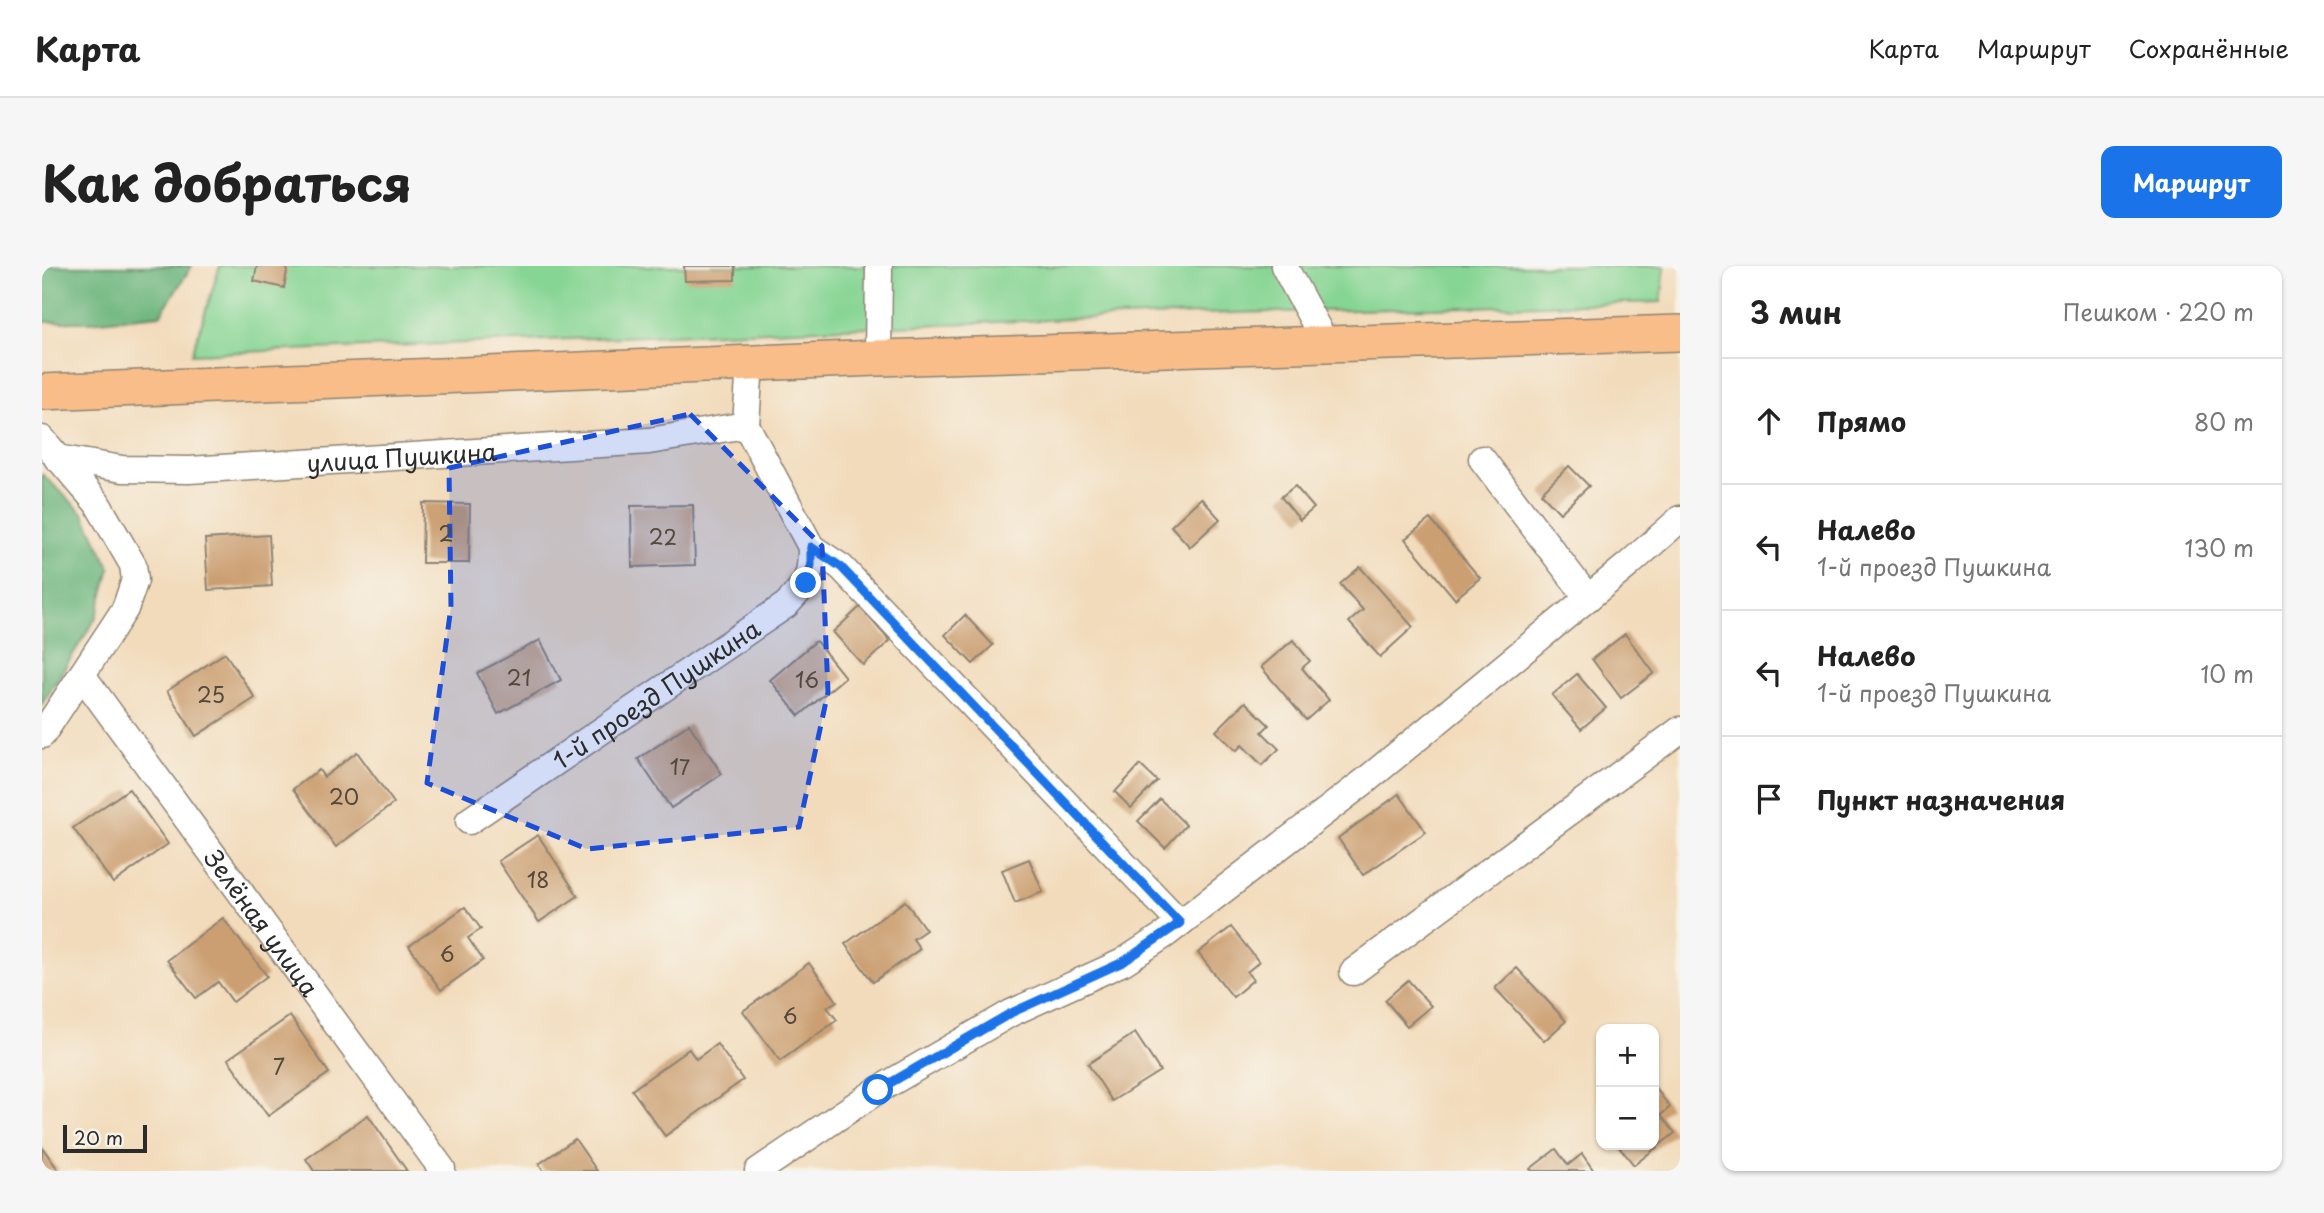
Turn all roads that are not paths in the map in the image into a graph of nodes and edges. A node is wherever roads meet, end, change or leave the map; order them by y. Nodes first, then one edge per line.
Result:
1 (878, 266) edge
2 (1284, 266) edge
3 (1680, 333) edge
4 (1326, 344) junction
5 (878, 358) junction
6 (750, 363) junction
7 (42, 392) edge
8 (746, 425) junction
9 (49, 449) edge
10 (1482, 459) dead end
11 (1680, 519) edge
12 (811, 547) junction
13 (1588, 598) junction
14 (82, 675) junction
15 (1680, 730) edge
16 (42, 735) edge
17 (469, 821) dead end
18 (1180, 923) junction
19 (1353, 972) dead end
20 (442, 1169) dead end
21 (758, 1171) edge

1 - 5 street
2 - 4 street
3 - 4 main road
4 - 5 main road
5 - 6 main road
6 - 7 main road
6 - 8 street
8 - 9 street, улица Пушкина
8 - 12 street
9 - 14 street
10 - 13 street
11 - 13 street
12 - 17 street, 1-й проезд Пушкина
12 - 18 street
13 - 18 street
14 - 16 street
14 - 20 street, Зелёная улица
15 - 19 street
18 - 21 street

